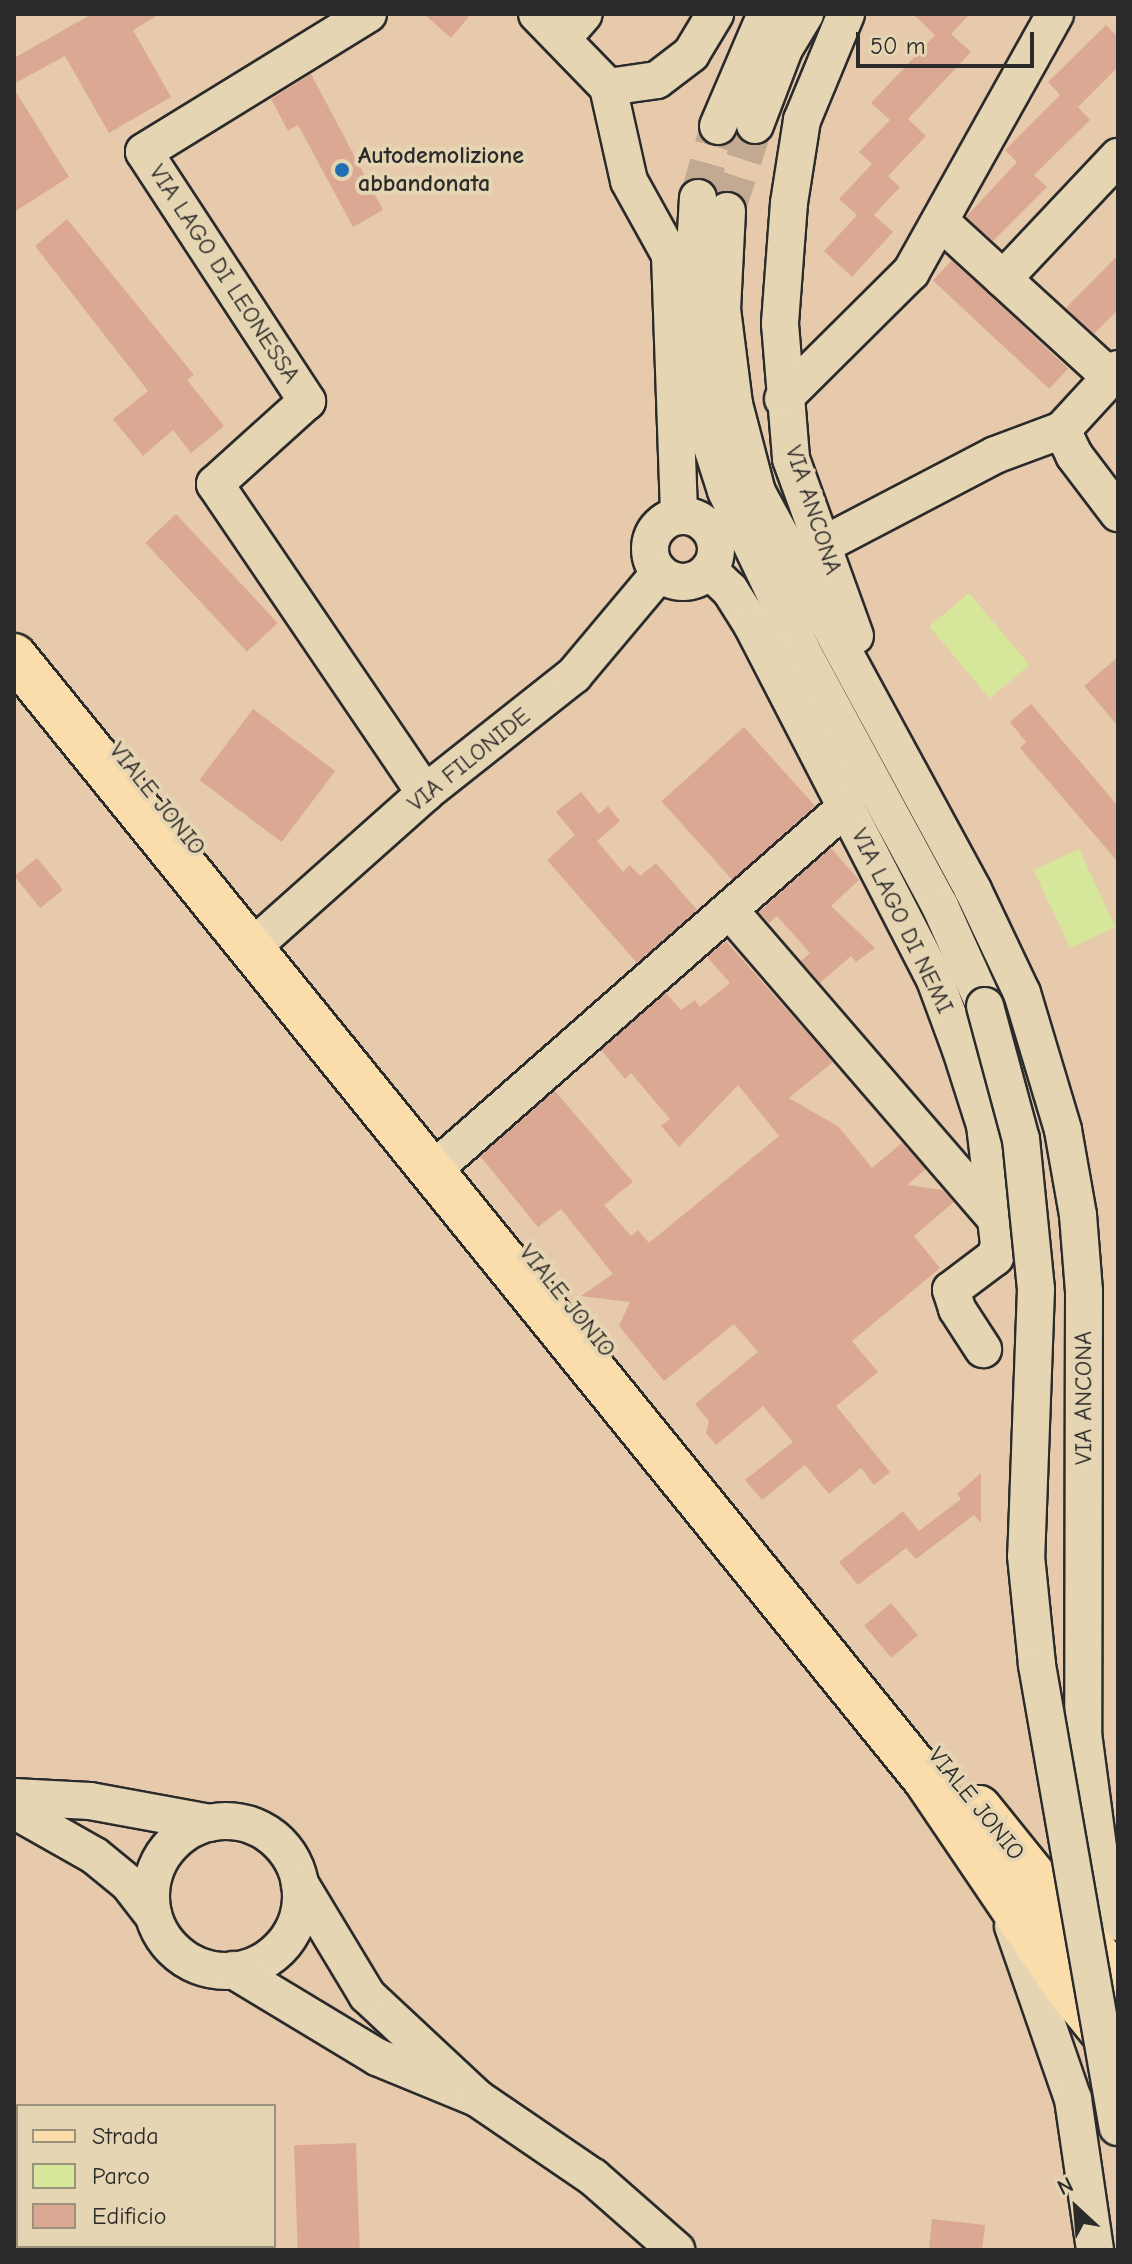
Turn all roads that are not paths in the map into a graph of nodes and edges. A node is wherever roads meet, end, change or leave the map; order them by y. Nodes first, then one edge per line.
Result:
1 (368, 14) edge
2 (715, 14) edge
3 (766, 14) edge
4 (805, 14) edge
5 (846, 14) edge
6 (1055, 14) edge
7 (561, 22) edge
8 (657, 80) junction
9 (608, 87) junction
10 (755, 125) tunnel mouth
11 (718, 126) tunnel mouth
12 (616, 132) junction
13 (1118, 157) edge
14 (942, 223) junction
15 (1003, 279) junction
16 (1114, 373) edge
17 (783, 399) junction
18 (1062, 430) junction
19 (1118, 513) edge
20 (679, 514) junction
21 (823, 545) junction
22 (709, 570) junction
23 (658, 575) junction
24 (14, 624) edge
25 (752, 625) junction
26 (801, 649) junction
27 (14, 656) edge
28 (425, 793) junction
29 (846, 807) junction
30 (973, 890) junction
31 (731, 912) junction
32 (267, 934) junction
33 (449, 1156) junction
34 (998, 1221) junction
35 (983, 1349) dead end
36 (14, 1797) edge
37 (14, 1810) edge
38 (210, 1823) junction
39 (997, 1880) junction
40 (300, 1884) junction
41 (153, 1915) junction
42 (1118, 1922) edge
43 (233, 1970) junction
44 (1118, 1980) edge
45 (1118, 2049) edge
46 (477, 2098) junction
47 (1118, 2127) edge
48 (676, 2250) edge
49 (1095, 2250) edge

1 - 28 street, VIA LAGO DI LEONESSA
2 - 8 street
3 - 11 street
4 - 10 street
5 - 17 street, VIA ANCONA
6 - 14 street
7 - 9 street
8 - 9 street
8 - 12 street
9 - 12 street
12 - 20 street
13 - 15 street
14 - 15 street
14 - 17 street
15 - 16 street
16 - 18 street
17 - 21 street, VIA ANCONA
18 - 19 street
18 - 21 street
20 - 22 street
20 - 23 street
21 - 30 street, VIA ANCONA
22 - 23 street
22 - 25 street, VIA LAGO DI NEMI
23 - 28 street, VIA FILONIDE
24 - 32 main road, VIALE JONIO
25 - 26 street
25 - 29 street, VIA LAGO DI NEMI
26 - 30 street, VIA ANCONA
26 - 47 street, VIA ANCONA, bridge
27 - 39 main road, VIALE JONIO
28 - 32 street, VIA FILONIDE
29 - 31 street, VIA LAGO DI NEMI
29 - 34 street, VIA LAGO DI NEMI
30 - 42 street, VIA ANCONA
31 - 33 street, VIA LAGO DI NEMI
31 - 34 street
32 - 33 main road, VIALE JONIO
33 - 44 main road, VIALE JONIO
34 - 35 street, VIA LAGO DI NEMI
36 - 38 street
37 - 41 street
38 - 40 street
38 - 41 street
39 - 45 main road, VIALE JONIO
39 - 49 street, VIALE JONIO
40 - 43 street
40 - 46 street
41 - 43 street
43 - 46 street
46 - 48 street

